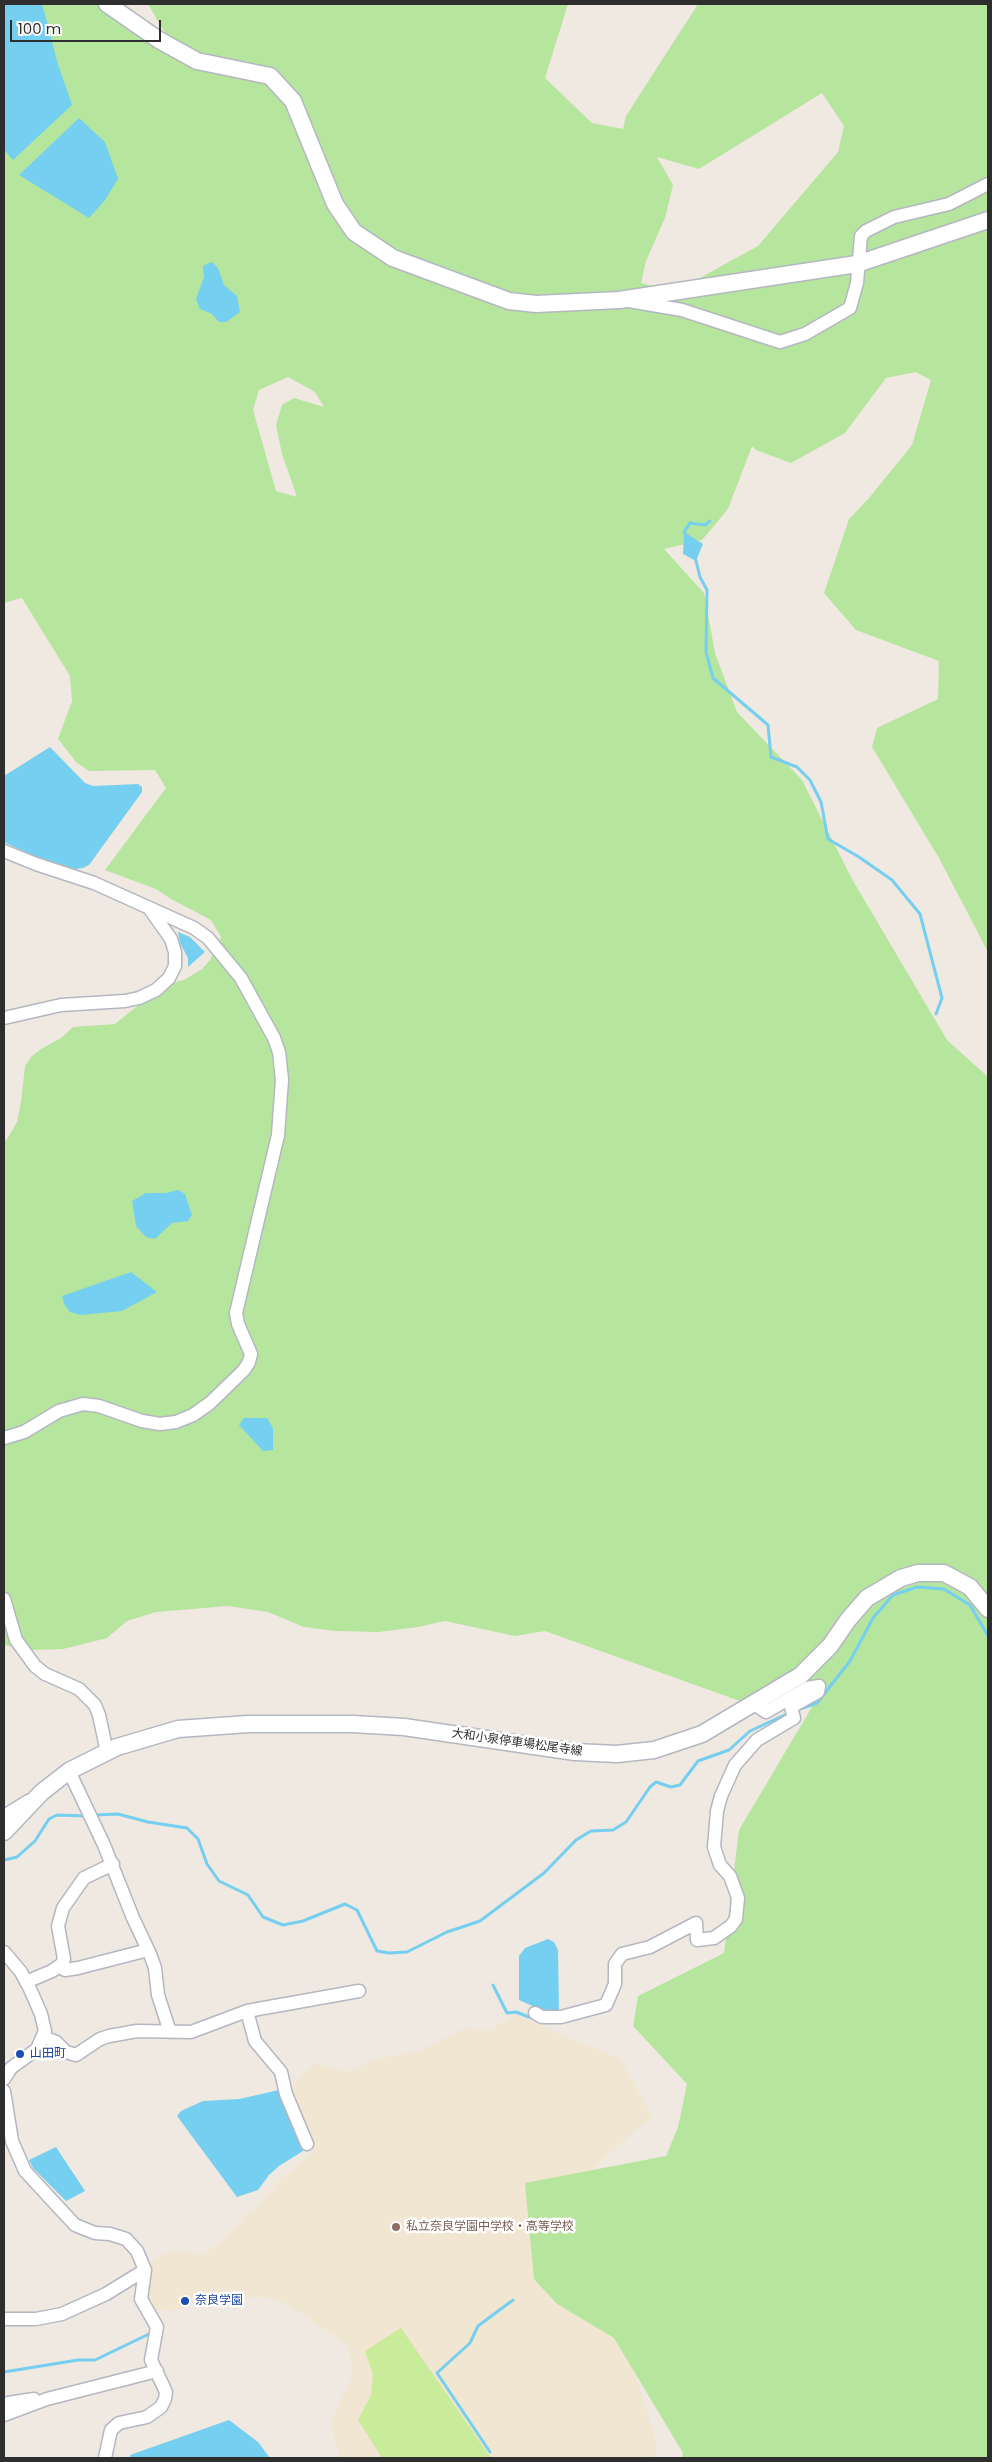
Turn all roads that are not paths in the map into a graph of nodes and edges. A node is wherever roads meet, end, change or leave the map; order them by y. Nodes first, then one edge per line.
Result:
1 (107, 4) edge
2 (988, 184) edge
3 (988, 220) edge
4 (857, 264) junction
5 (619, 300) junction
6 (4, 851) edge
7 (149, 908) junction
8 (4, 1018) edge
9 (4, 1438) edge
10 (4, 1599) edge
11 (988, 1609) edge
12 (754, 1704) junction
13 (107, 1752) junction
14 (69, 1771) junction
15 (42, 1792) junction
16 (4, 1816) edge
17 (4, 1832) edge
18 (112, 1864) junction
19 (148, 1950) junction
20 (4, 1952) edge
21 (59, 1967) junction
22 (26, 1982) junction
23 (359, 1991) dead end
24 (247, 2011) junction
25 (535, 2013) dead end
26 (170, 2032) junction
27 (44, 2037) junction
28 (4, 2076) edge
29 (4, 2091) edge
30 (307, 2144) dead end
31 (145, 2270) junction
32 (4, 2319) edge
33 (157, 2371) junction
34 (6, 2408) edge
35 (105, 2458) edge

1 - 5 main road
2 - 4 street
3 - 4 main road
4 - 5 main road
4 - 5 street
6 - 7 street
7 - 8 street
7 - 9 street
10 - 13 street
11 - 12 main road, 大和小泉停車場松尾寺線
12 - 13 main road, 大和小泉停車場松尾寺線
12 - 25 street
13 - 14 main road, 大和小泉停車場松尾寺線
14 - 15 main road, 大和小泉停車場松尾寺線
14 - 18 street
15 - 16 street
15 - 17 main road, 大和小泉停車場松尾寺線
18 - 19 street
18 - 21 street
19 - 21 street
19 - 26 street
20 - 22 street
21 - 22 street
22 - 27 street
23 - 24 street
24 - 26 street
24 - 30 street
26 - 27 street
27 - 28 street
29 - 31 street
31 - 32 street
31 - 33 street
33 - 34 street
33 - 35 street

